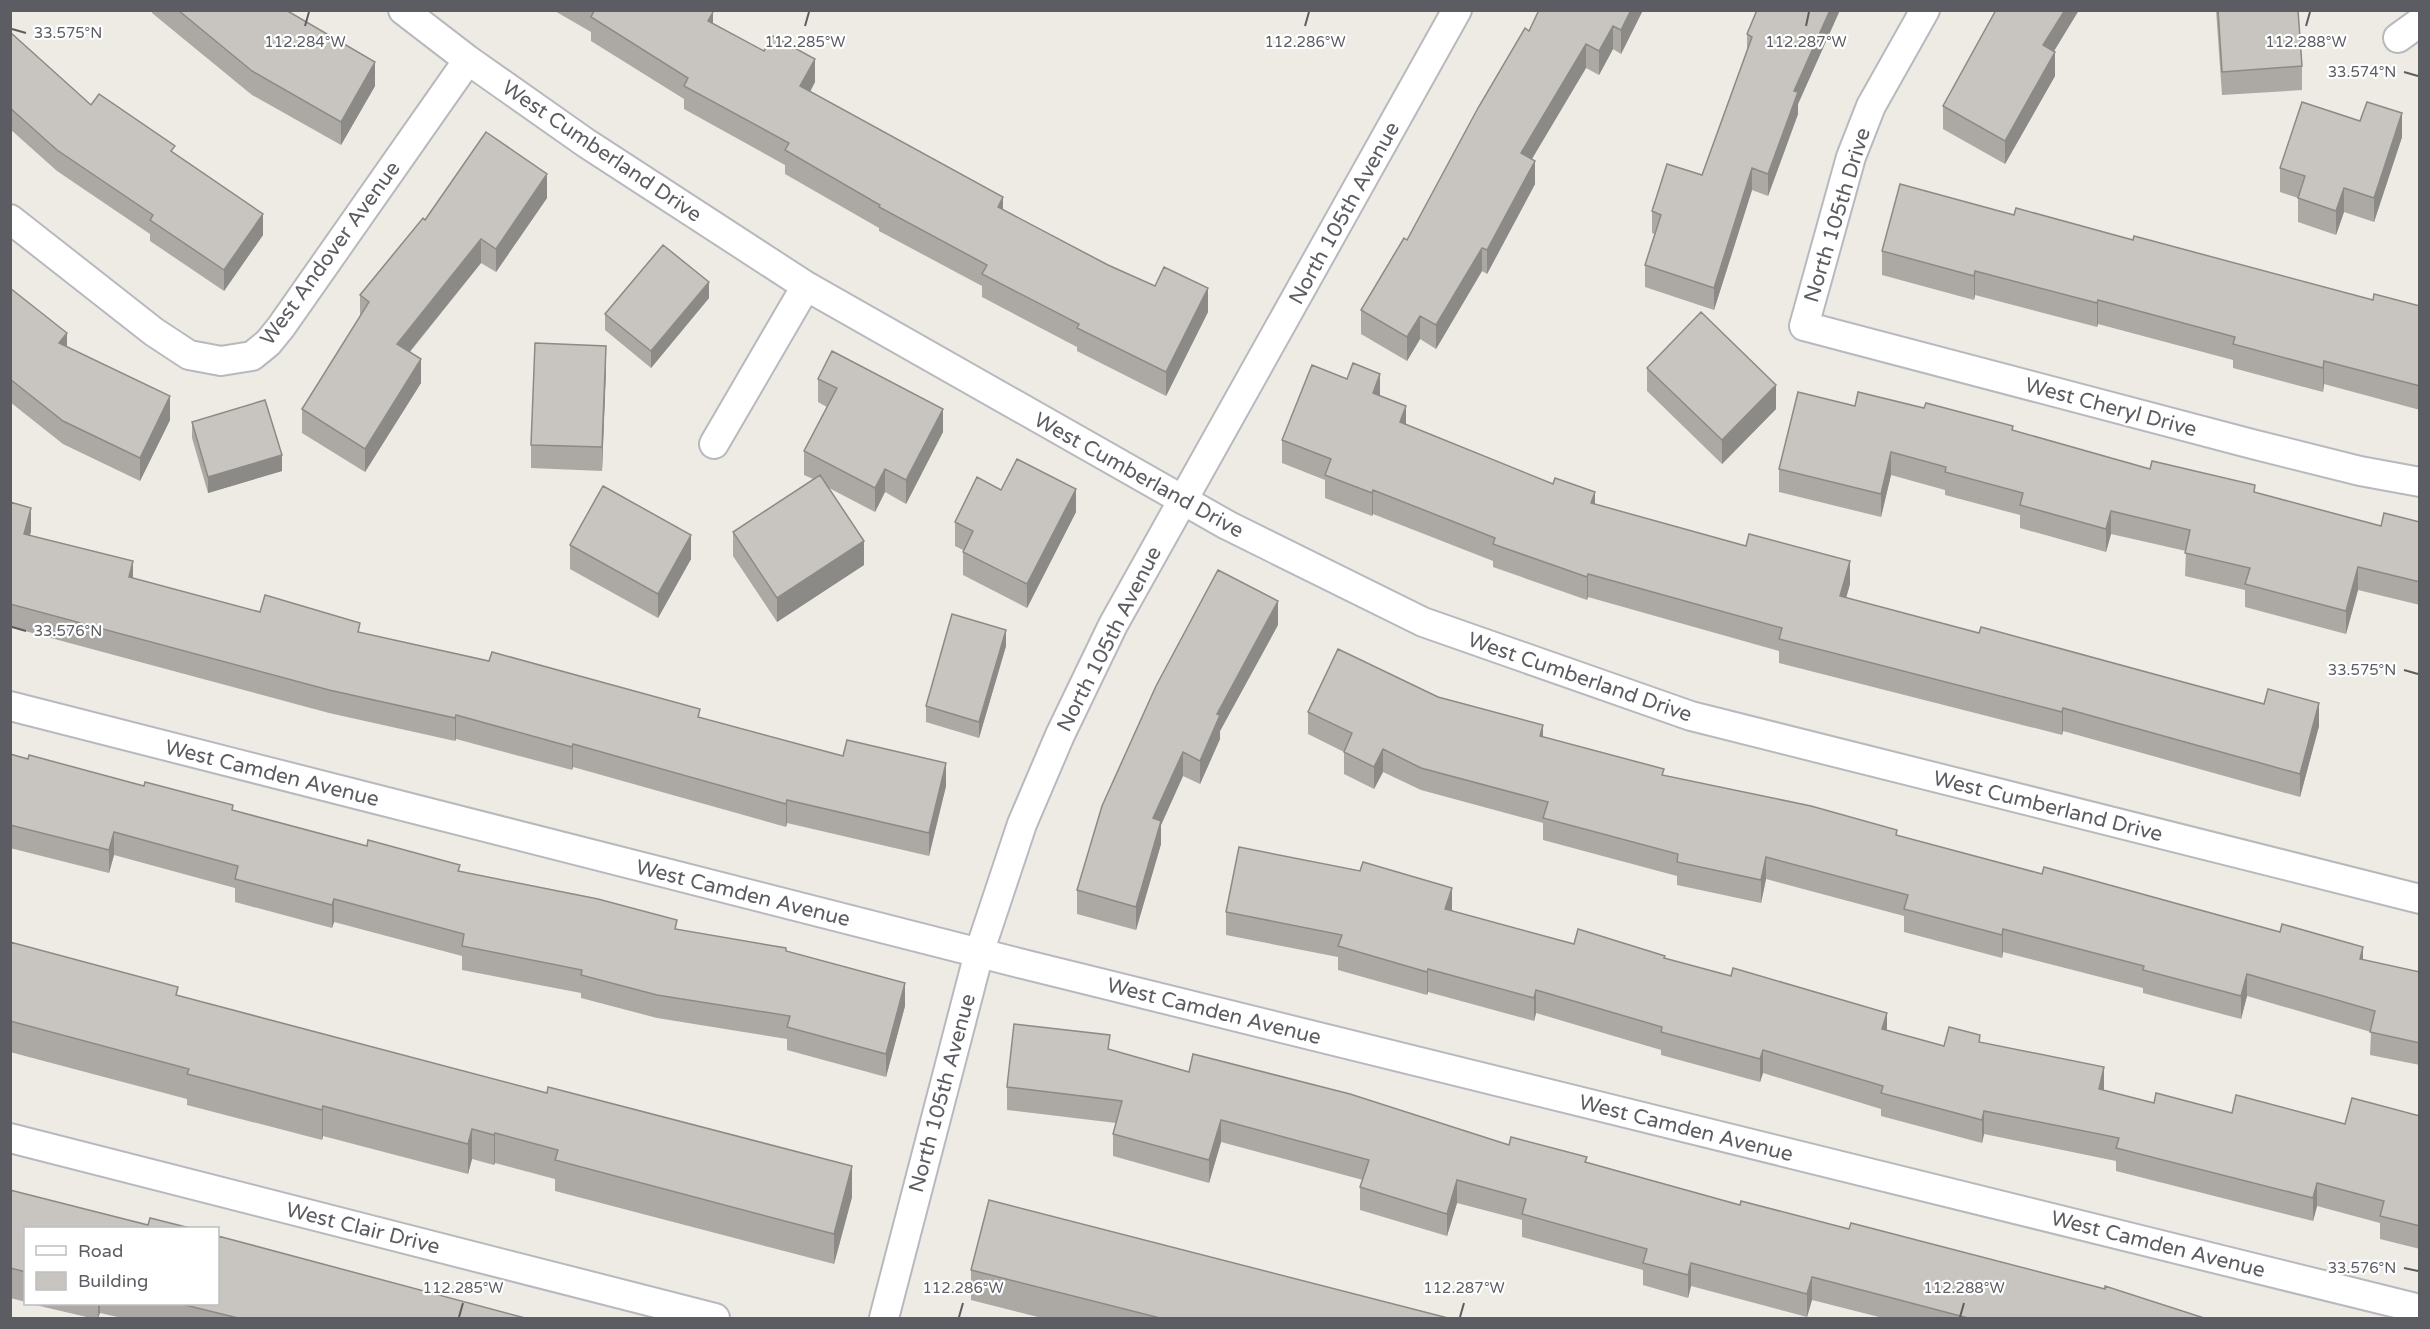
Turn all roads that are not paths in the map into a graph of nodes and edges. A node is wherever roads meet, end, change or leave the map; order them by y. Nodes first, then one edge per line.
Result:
1 (403, 10) edge
2 (1457, 10) edge
3 (1925, 10) edge
4 (468, 60) junction
5 (10, 219) edge
6 (806, 286) junction
7 (1804, 326) joint
8 (714, 444) dead end
9 (2420, 482) edge
10 (1182, 500) junction
11 (10, 706) edge
12 (2420, 899) edge
13 (979, 953) junction
14 (10, 1138) edge
15 (2420, 1309) edge
16 (716, 1318) edge
17 (884, 1318) edge

1 - 4 street, West Cumberland Drive
2 - 10 street, North 105th Avenue
3 - 7 street, North 105th Drive
4 - 5 street, West Andover Avenue
4 - 6 street, West Cumberland Drive
6 - 8 street
6 - 10 street, West Cumberland Drive
7 - 9 street, West Cheryl Drive
10 - 12 street, West Cumberland Drive
10 - 13 street, North 105th Avenue
11 - 13 street, West Camden Avenue
13 - 15 street, West Camden Avenue
13 - 17 street, North 105th Avenue
14 - 16 street, West Clair Drive

